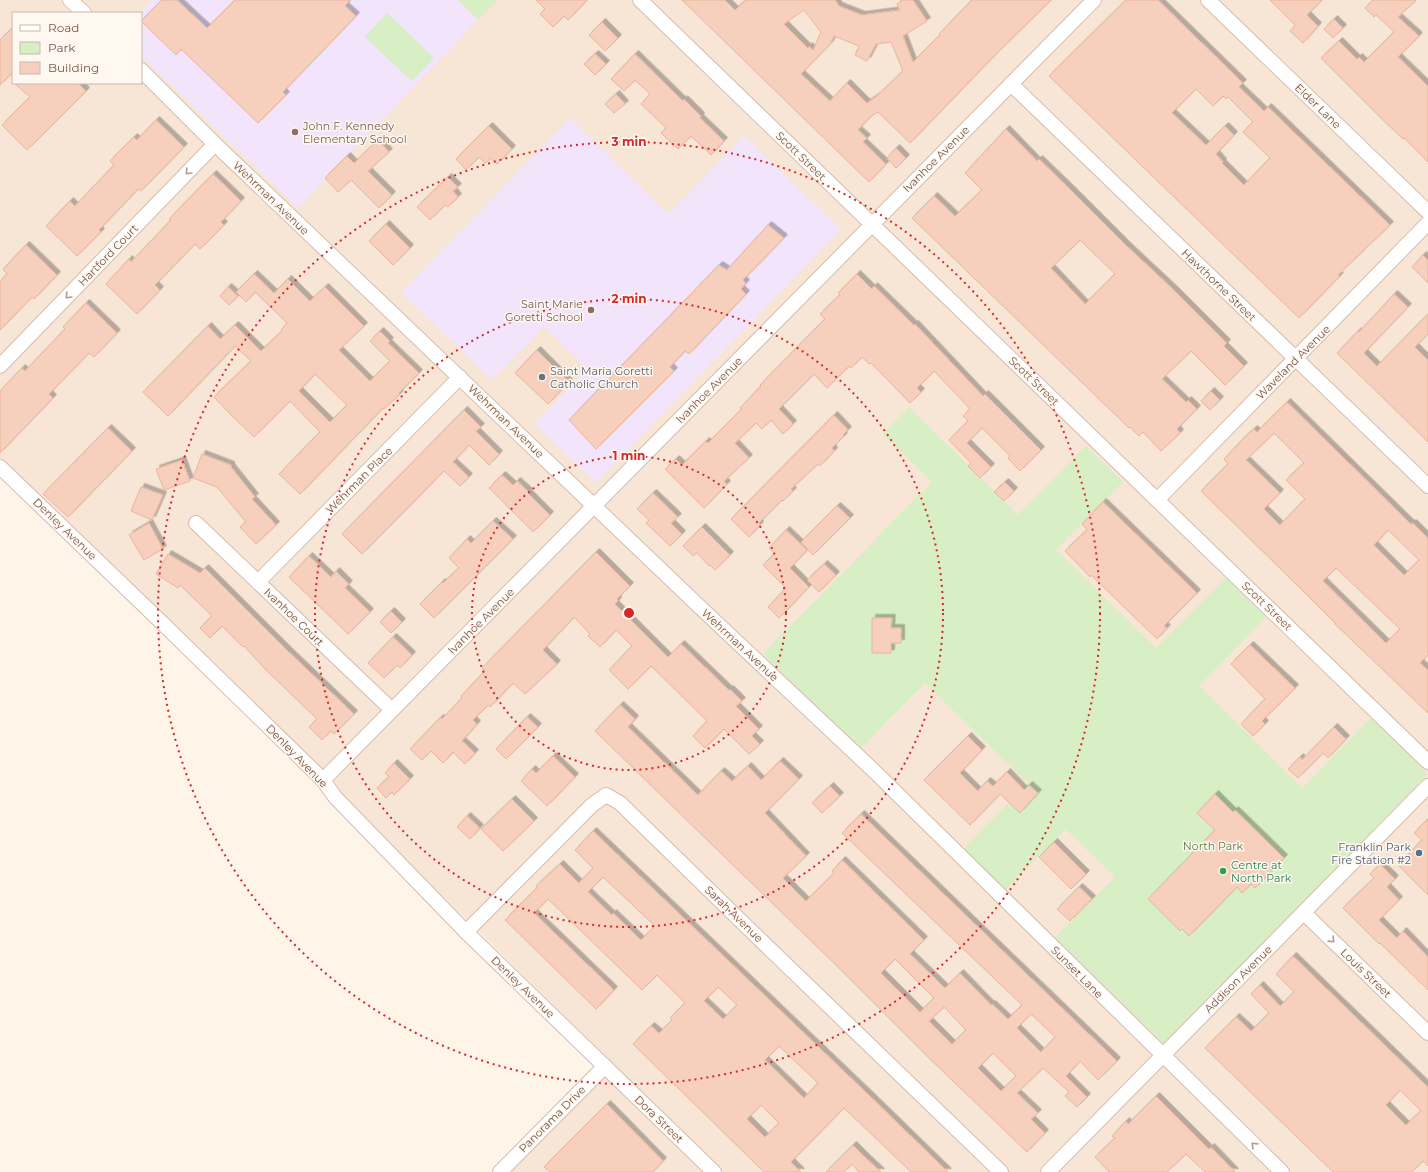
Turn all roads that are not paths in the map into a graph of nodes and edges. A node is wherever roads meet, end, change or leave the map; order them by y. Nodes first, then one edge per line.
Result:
1 (70, 0) edge
2 (640, 0) edge
3 (1094, 0) edge
4 (1208, 0) edge
5 (83, 12) edge
6 (142, 71) edge
7 (1011, 84) junction
8 (215, 144) junction
9 (1428, 212) edge
10 (1428, 223) edge
11 (872, 224) junction
12 (1296, 359) junction
13 (0, 366) edge
14 (460, 377) junction
15 (0, 468) edge
16 (1428, 486) edge
17 (1157, 500) junction
18 (594, 506) junction
19 (196, 523) dead end
20 (258, 582) junction
21 (392, 710) junction
22 (1428, 762) edge
23 (872, 770) joint
24 (323, 780) junction
25 (1428, 786) edge
26 (1304, 912) junction
27 (466, 932) junction
28 (1428, 1034) edge
29 (1163, 1056) junction
30 (605, 1066) junction
31 (500, 1172) edge
32 (714, 1172) edge
33 (1001, 1172) edge
34 (1048, 1172) edge
35 (1282, 1172) edge

1 - 5 street
2 - 11 street, Scott Street
3 - 7 street, Ivanhoe Avenue
4 - 9 street, Elder Lane
6 - 8 street, Wehrman Avenue
7 - 11 street, Ivanhoe Avenue
7 - 12 street, Hawthorne Street
8 -> 13 street, Hartford Court
8 - 14 street, Wehrman Avenue
10 - 12 street, Waveland Avenue
11 - 17 street, Scott Street
11 - 18 street, Ivanhoe Avenue
12 - 16 street, Hawthorne Street
12 - 17 street, Waveland Avenue
14 - 18 street, Wehrman Avenue
14 - 20 street, Wehrman Place
15 - 24 street, Denley Avenue
17 - 22 street, Scott Street
18 - 21 street, Ivanhoe Avenue
18 - 23 street, Wehrman Avenue
19 - 20 street, Ivanhoe Court
20 - 21 street, Ivanhoe Court
21 - 24 street, Ivanhoe Avenue
23 - 29 street, Sunset Lane
24 - 27 street, Denley Avenue
25 - 26 street, Addison Avenue
26 -> 28 street, Louis Street
26 - 29 street, Addison Avenue
27 - 30 street, Denley Avenue
27 - 33 street, Sarah Avenue
29 - 34 street, Addison Avenue
35 -> 29 street, Sunset Lane
30 - 31 street, Panorama Drive
30 - 32 street, Dora Street

